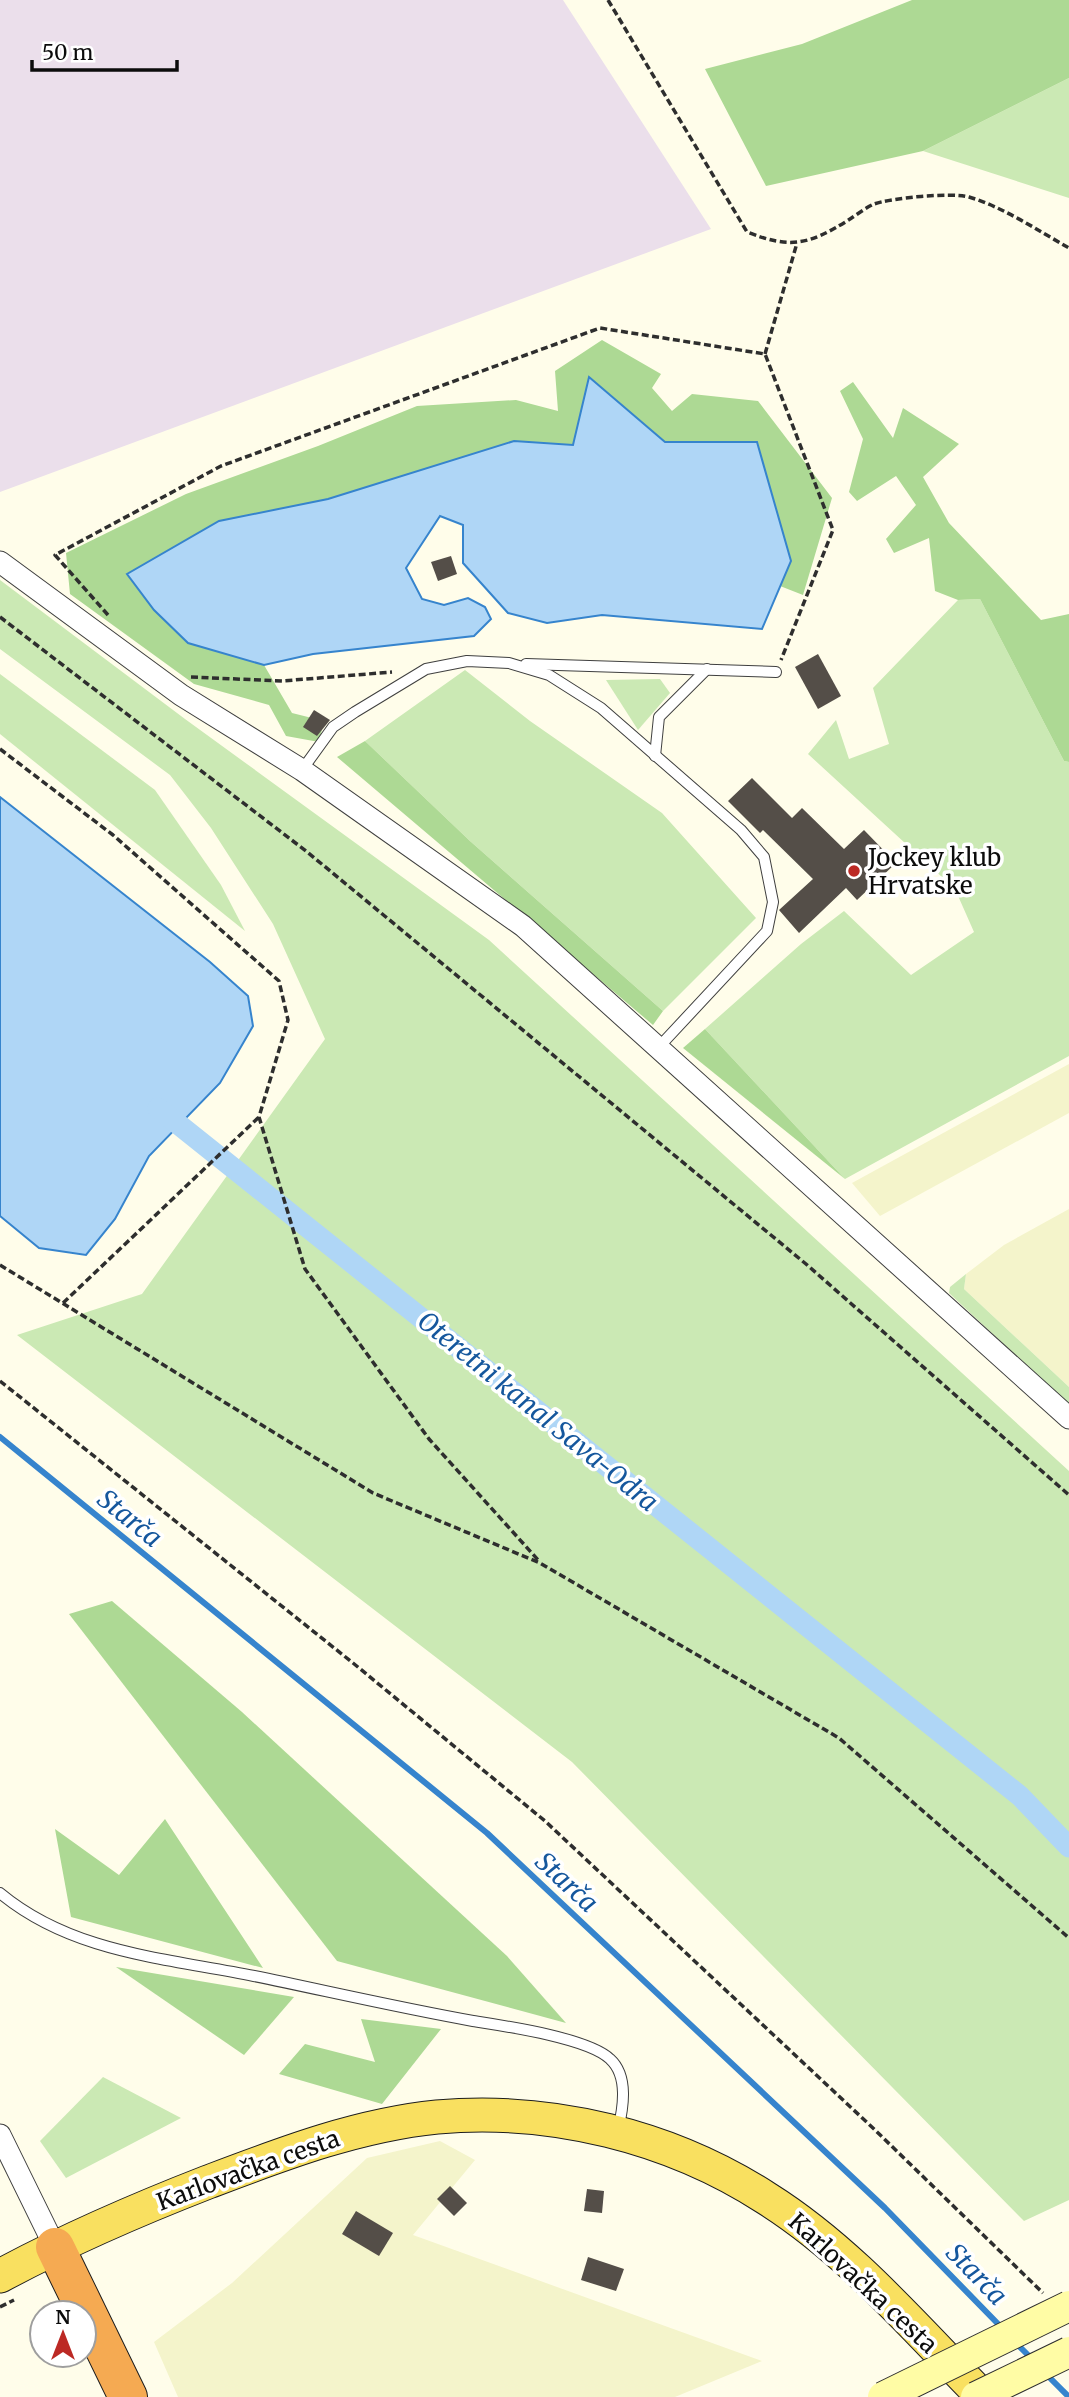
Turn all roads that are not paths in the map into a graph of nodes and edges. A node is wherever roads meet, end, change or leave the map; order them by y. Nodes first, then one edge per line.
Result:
1 (0, 562) edge
2 (509, 663) junction
3 (707, 670) junction
4 (776, 672) road end
5 (656, 756) junction
6 (302, 770) junction
7 (658, 1048) junction
8 (1069, 1418) edge
9 (0, 1893) edge
10 (617, 2133) junction
11 (0, 2135) edge
12 (55, 2247) junction
13 (8, 2288) edge
14 (1060, 2304) edge
15 (1069, 2352) edge
16 (128, 2397) edge
17 (883, 2397) edge
18 (976, 2397) edge
19 (983, 2397) edge

1 - 6 street
2 - 3 lane
2 - 5 lane
2 - 6 lane
3 - 4 lane
3 - 5 lane
5 - 7 lane
6 - 7 street
7 - 8 street
9 - 10 lane
10 - 12 main road, Karlovačka cesta
10 - 19 main road, Karlovačka cesta
11 - 12 street
12 - 13 main road, Karlovačka cesta
12 - 16 highway
14 - 17 main road, bridge
15 - 18 main road, bridge

